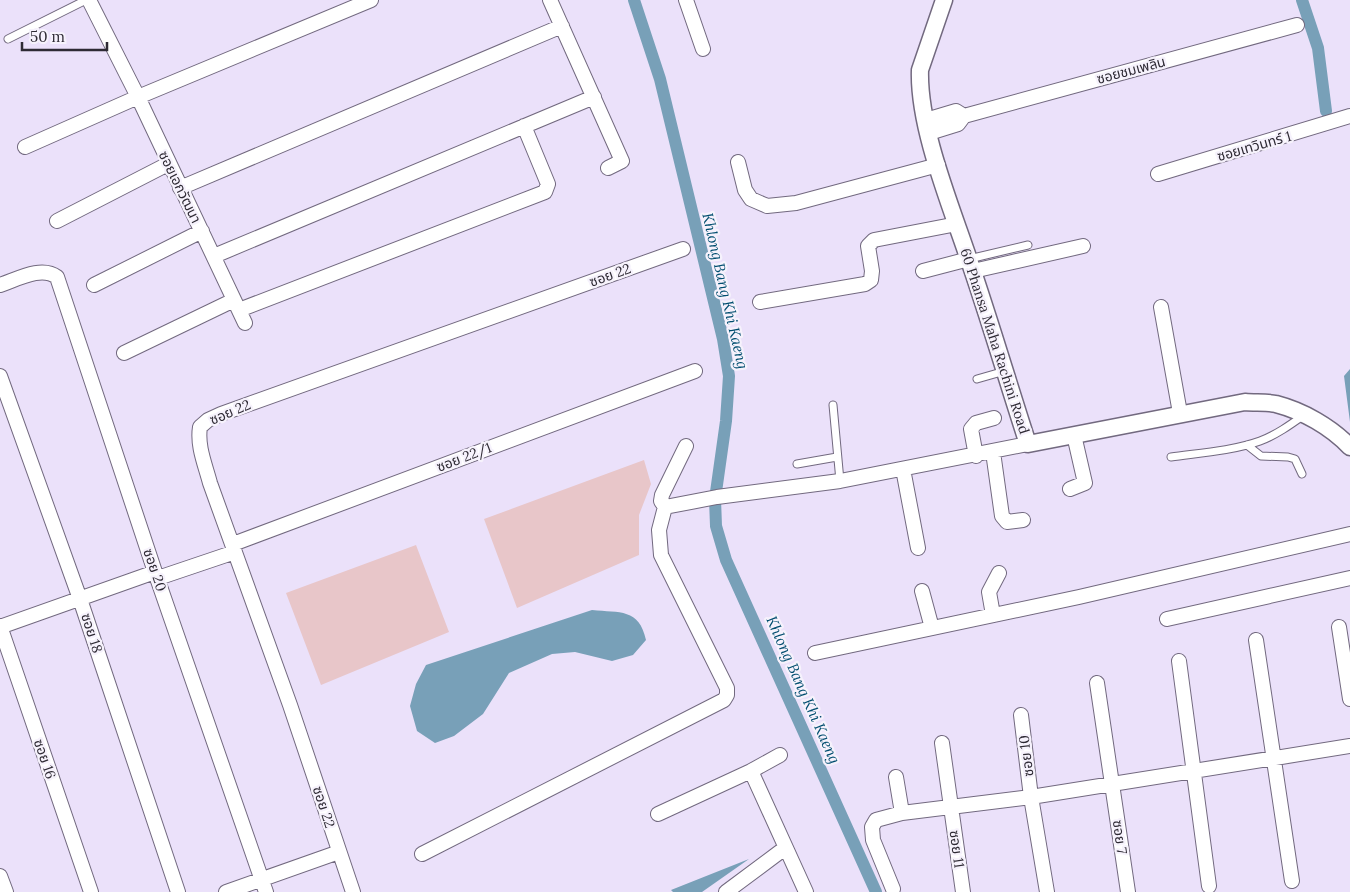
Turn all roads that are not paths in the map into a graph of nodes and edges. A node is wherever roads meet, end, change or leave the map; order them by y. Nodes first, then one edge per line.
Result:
1 (371, 0) edge
2 (550, 0) edge
3 (686, 0) edge
4 (944, 0) edge
5 (90, 1) edge
6 (1297, 25) dead end
7 (562, 26) junction
8 (8, 39) dead end
9 (703, 49) dead end
10 (138, 97) junction
11 (594, 97) junction
12 (1350, 116) edge
13 (524, 126) junction
14 (928, 126) junction
15 (25, 148) dead end
16 (738, 162) dead end
17 (168, 164) junction
18 (938, 165) junction
19 (608, 168) dead end
20 (1158, 174) dead end
21 (180, 188) junction
22 (57, 221) dead end
23 (957, 224) junction
24 (202, 231) junction
25 (1028, 245) dead end
26 (1083, 246) dead end
27 (683, 249) dead end
28 (214, 256) junction
29 (971, 265) junction
30 (923, 271) dead end
31 (0, 285) edge
32 (94, 285) dead end
33 (760, 302) dead end
34 (236, 305) junction
35 (1161, 307) dead end
36 (245, 324) dead end
37 (124, 353) dead end
38 (1006, 370) junction
39 (695, 371) dead end
40 (0, 376) edge
41 (977, 379) dead end
42 (833, 405) dead end
43 (1180, 413) junction
44 (1304, 415) junction
45 (994, 418) dead end
46 (1074, 436) junction
47 (1028, 444) junction
48 (1247, 445) junction
49 (686, 446) dead end
50 (1350, 447) edge
51 (993, 452) junction
52 (976, 456) junction
53 (837, 457) junction
54 (1171, 457) dead end
55 (797, 464) dead end
56 (903, 469) junction
57 (1302, 474) dead end
58 (840, 481) junction
59 (1070, 489) dead end
60 (665, 507) junction
61 (1023, 520) dead end
62 (1350, 534) edge
63 (234, 548) junction
64 (918, 548) dead end
65 (998, 573) dead end
66 (156, 575) junction
67 (1350, 578) edge
68 (922, 591) dead end
69 (80, 599) junction
70 (993, 615) junction
71 (1167, 619) dead end
72 (0, 627) edge
73 (1339, 627) dead end
74 (932, 628) junction
75 (1256, 640) dead end
76 (815, 653) dead end
77 (1179, 661) dead end
78 (1097, 683) dead end
79 (1350, 700) edge
80 (1021, 715) dead end
81 (942, 743) dead end
82 (1350, 746) edge
83 (780, 755) dead end
84 (1274, 759) junction
85 (751, 771) junction
86 (1194, 771) junction
87 (896, 778) dead end
88 (1112, 783) junction
89 (1031, 797) junction
90 (951, 807) junction
91 (902, 813) junction
92 (658, 814) dead end
93 (786, 848) junction
94 (339, 852) junction
95 (422, 854) dead end
96 (0, 876) edge
97 (1292, 881) dead end
98 (264, 886) edge
99 (1209, 886) dead end
100 (893, 889) dead end
101 (6, 892) edge
102 (91, 892) edge
103 (178, 892) edge
104 (226, 892) edge
105 (353, 892) edge
106 (726, 892) edge
107 (806, 892) edge
108 (963, 892) edge
109 (1047, 892) edge
110 (1128, 892) edge

1 - 10 street
2 - 7 street
3 - 9 street
4 - 14 street, 60 Phansa Maha Rachini Road
5 - 8 lane
5 - 10 street, ซอยเอกวัฒนา
6 - 14 street, ซอยชมเพลิน
7 - 11 street
7 - 21 street
10 - 15 street
10 - 17 street, ซอยเอกวัฒนา
11 - 13 street
11 - 19 street
12 - 20 street, ซอยเทวินทร์ 1
13 - 28 street
13 - 34 street
14 - 18 street, 60 Phansa Maha Rachini Road
16 - 18 street
17 - 21 street, ซอยเอกวัฒนา
17 - 22 street
18 - 23 street, 60 Phansa Maha Rachini Road
21 - 24 street, ซอยเอกวัฒนา
23 - 29 street, 60 Phansa Maha Rachini Road
23 - 33 street
24 - 28 street, ซอยเอกวัฒนา
24 - 32 street
25 - 29 lane
26 - 29 street
27 - 63 street, ซอย 22
28 - 34 street, ซอยเอกวัฒนา
29 - 30 street
29 - 38 street, 60 Phansa Maha Rachini Road
31 - 66 street, ซอย 20
34 - 36 street, ซอยเอกวัฒนา
34 - 37 street
35 - 43 street
38 - 41 lane
38 - 47 street, 60 Phansa Maha Rachini Road
39 - 63 street, ซอย 22/1
40 - 69 street, ซอย 18
42 - 53 lane
43 - 44 street, 60 Phansa Maha Rachini Road
43 - 46 street, 60 Phansa Maha Rachini Road
44 - 48 lane
44 - 50 street, 60 Phansa Maha Rachini Road
45 - 52 street
46 - 47 street, 60 Phansa Maha Rachini Road
46 - 59 street
47 - 51 street
48 - 54 lane
48 - 57 lane
49 - 60 street
51 - 52 street
51 - 61 street
52 - 56 street
53 - 55 lane
53 - 58 lane
56 - 58 street
56 - 64 street
58 - 60 street
60 - 95 street
62 - 70 street
63 - 66 street, ซอย 22/1
63 - 94 street, ซอย 22
65 - 70 street
66 - 69 street, ซอย 22/1
66 - 98 street, ซอย 20
67 - 71 street
68 - 74 street
69 - 72 street, ซอย 22/1
69 - 103 street, ซอย 18
70 - 74 street
72 - 102 street, ซอย 16
73 - 79 street
74 - 76 street
75 - 84 street
77 - 86 street
78 - 88 street, ซอย 7
80 - 89 street, ซอย 10
81 - 90 street, ซอย 11
82 - 84 street
83 - 85 street
84 - 86 street
84 - 97 street
85 - 92 street
85 - 93 street
86 - 88 street
86 - 99 street
87 - 91 street
88 - 89 street
88 - 110 street, ซอย 7
89 - 90 street
89 - 109 street, ซอย 10
90 - 91 street
90 - 108 street, ซอย 11
91 - 100 street
93 - 106 street
93 - 107 street
94 - 98 street
94 - 105 street, ซอย 22
96 - 101 street
98 - 104 street

